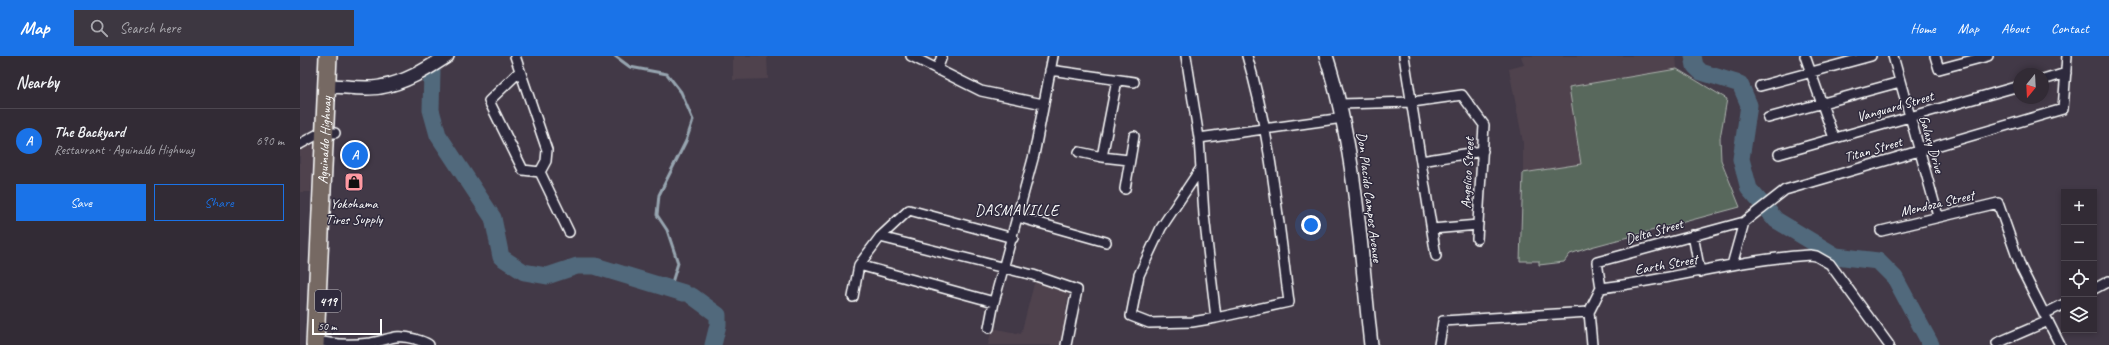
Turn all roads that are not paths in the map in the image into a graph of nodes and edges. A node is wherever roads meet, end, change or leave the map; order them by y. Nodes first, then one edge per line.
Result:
1 (328, 56) edge
2 (338, 56) edge
3 (447, 56) edge
4 (515, 56) edge
5 (911, 56) edge
6 (942, 56) edge
7 (1053, 56) edge
8 (1186, 56) edge
9 (1248, 56) edge
10 (1326, 56) edge
11 (1404, 56) edge
12 (1805, 56) edge
13 (1871, 56) edge
14 (1893, 56) edge
15 (1935, 56) edge
16 (1988, 56) edge
17 (2067, 56) edge
18 (937, 70) junction
19 (1050, 70) junction
20 (519, 72) junction
21 (1810, 72) junction
22 (2066, 73) junction
23 (2049, 78) edge
24 (1117, 80) junction
25 (1134, 82) dead end
26 (1900, 82) junction
27 (332, 86) junction
28 (1760, 86) dead end
29 (2013, 88) edge
30 (1412, 102) junction
31 (1043, 104) junction
32 (1340, 104) junction
33 (1821, 104) junction
34 (1909, 116) junction
35 (1343, 118) junction
36 (1768, 118) dead end
37 (1265, 129) junction
38 (331, 133) junction
39 (1134, 136) dead end
40 (1199, 138) junction
41 (1834, 138) junction
42 (300, 144) edge
43 (1918, 151) junction
44 (1079, 152) dead end
45 (1483, 152) junction
46 (1779, 154) dead end
47 (1102, 157) junction
48 (1129, 160) junction
49 (1421, 161) junction
50 (1201, 168) junction
51 (540, 172) junction
52 (1125, 189) dead end
53 (1938, 216) junction
54 (1018, 217) junction
55 (1744, 222) junction
56 (1478, 225) junction
57 (1432, 229) junction
58 (1881, 231) dead end
59 (569, 232) dead end
60 (1693, 235) junction
61 (880, 237) junction
62 (1013, 238) junction
63 (1477, 239) dead end
64 (1106, 242) dead end
65 (1436, 256) dead end
66 (860, 265) junction
67 (1732, 265) junction
68 (1004, 269) junction
69 (1700, 272) junction
70 (2109, 281) edge
71 (2097, 287) edge
72 (1601, 288) junction
73 (853, 297) dead end
74 (994, 302) junction
75 (2061, 306) edge
76 (1589, 312) junction
77 (2046, 317) junction
78 (1216, 318) junction
79 (989, 328) dead end
80 (406, 336) junction
81 (320, 343) edge
82 (1997, 343) dead end
83 (412, 345) edge
84 (429, 345) edge
85 (1066, 345) edge
86 (1371, 345) edge
87 (1439, 345) edge
88 (1592, 345) edge
89 (1889, 345) edge
90 (2060, 345) edge

1 - 27 highway, Aguinaldo Highway / 419
2 - 27 highway, Aguinaldo Highway / 419
3 - 27 main road
4 - 20 street
5 - 18 street
6 - 18 street
7 - 19 street
8 - 40 street
9 - 37 street
10 - 32 main road, Don Placido Campos Avenue
11 - 30 street
12 - 21 street
13 - 21 street
14 - 26 street, Galaxy Drive
15 - 16 street
17 - 22 street
18 - 31 street
19 - 24 street
19 - 31 street
20 - 51 street
20 - 51 street
21 - 28 street
21 - 33 street
22 - 23 street
22 - 43 street, Titan Street
24 - 25 street
24 - 47 street
26 - 33 street
26 - 34 street, Galaxy Drive
27 - 38 highway, Aguinaldo Highway / 419
29 - 34 street, Vanguard Street
30 - 32 street
30 - 45 street, Angelico Street
30 - 49 street
31 - 54 street
32 - 35 main road, Don Placido Campos Avenue
33 - 36 street
33 - 41 street
34 - 41 street, Vanguard Street
34 - 43 street, Galaxy Drive
35 - 37 street
35 - 86 main road, Don Placido Campos Avenue
37 - 40 street
37 - 78 street
38 - 42 street
38 - 81 highway, Aguinaldo Highway / 419
39 - 48 street
40 - 50 street
41 - 46 street, Vanguard Street
43 - 53 street, Galaxy Drive
43 - 55 street, Titan Street
44 - 47 street
45 - 49 street
45 - 56 street, Angelico Street
47 - 48 street
48 - 52 street
49 - 57 street
50 - 78 street
50 - 78 street
51 - 59 street
53 - 58 street, Mendoza Street
53 - 77 street, Mendoza Street
54 - 62 street
54 - 64 street
55 - 60 street, Delta Street
55 - 67 street
56 - 57 street
56 - 63 street, Angelico Street
57 - 65 street
60 - 69 street
60 - 72 street, Delta Street
61 - 62 street
61 - 66 street
61 - 68 street
62 - 68 street
66 - 73 street
66 - 74 street
67 - 69 street, Earth Street
67 - 89 street, Earth Street
68 - 74 street
68 - 85 street
69 - 72 street, Earth Street
70 - 71 street
72 - 76 street
74 - 79 street
75 - 77 street
76 - 87 street
76 - 88 street
77 - 82 street
77 - 90 street
80 - 81 street
80 - 83 street
80 - 84 street

